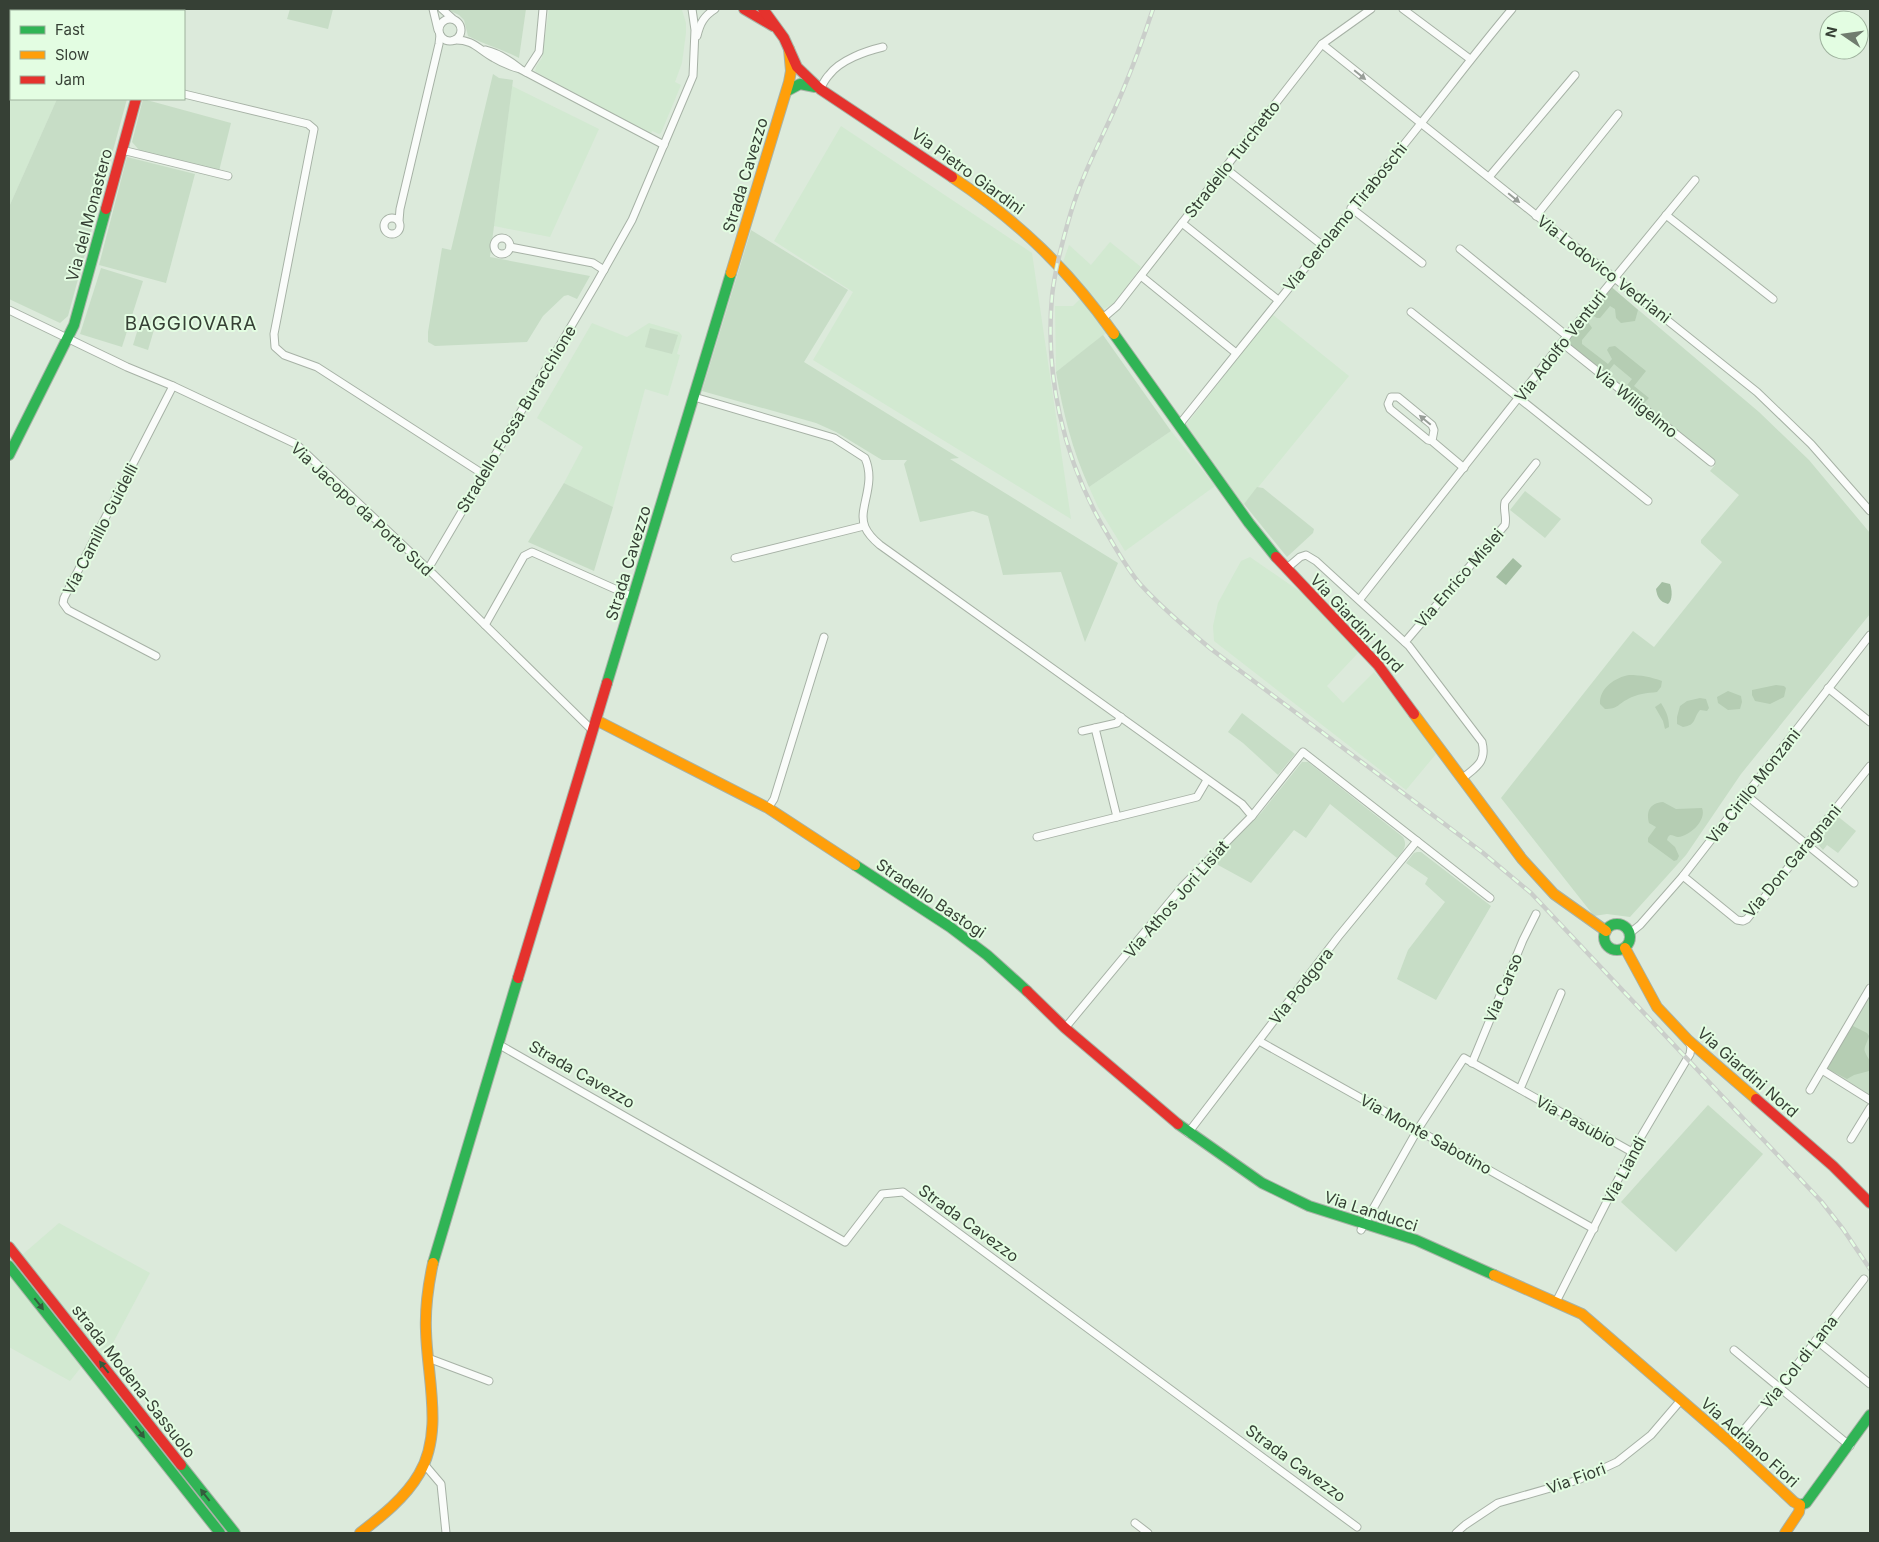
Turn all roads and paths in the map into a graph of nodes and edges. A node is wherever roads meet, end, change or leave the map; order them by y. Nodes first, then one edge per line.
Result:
1 (432, 9) edge
2 (442, 9) edge
3 (543, 9) edge
4 (692, 9) edge
5 (715, 9) edge
6 (744, 9) edge
7 (763, 9) edge
8 (1371, 9) edge
9 (1403, 9) edge
10 (1512, 9) edge
11 (452, 18) junction
12 (776, 27) junction
13 (461, 30) junction
14 (439, 33) junction
15 (453, 40) junction
16 (466, 40) junction
17 (1322, 44) junction
18 (883, 47) dead end
19 (789, 48) junction
20 (695, 51) junction
21 (437, 52) junction
22 (1470, 60) junction
23 (523, 70) junction
24 (1575, 75) dead end
25 (820, 89) junction
26 (787, 91) junction
27 (185, 94) edge
28 (136, 100) edge
29 (1618, 114) dead end
30 (1421, 123) junction
31 (664, 145) junction
32 (122, 150) junction
33 (1225, 168) junction
34 (228, 176) dead end
35 (1489, 177) junction
36 (1695, 180) dead end
37 (1351, 208) junction
38 (1666, 215) junction
39 (1536, 216) junction
40 (396, 219) dead end
41 (1182, 223) junction
42 (1322, 245) junction
43 (510, 247) dead end
44 (1460, 249) dead end
45 (1422, 262) dead end
46 (604, 270) junction
47 (1141, 276) junction
48 (1614, 278) junction
49 (1772, 299) dead end
50 (1278, 300) junction
51 (9, 310) edge
52 (1411, 312) dead end
53 (1103, 318) junction
54 (1567, 336) junction
55 (67, 338) junction
56 (1562, 343) junction
57 (1236, 353) junction
58 (173, 386) junction
59 (694, 397) junction
60 (1519, 398) junction
61 (1179, 425) junction
62 (1432, 441) junction
63 (9, 455) edge
64 (1710, 462) dead end
65 (1536, 463) dead end
66 (1464, 468) junction
67 (483, 474) junction
68 (1648, 501) dead end
69 (1870, 511) edge
70 (864, 526) junction
71 (735, 558) dead end
72 (428, 569) junction
73 (1286, 569) junction
74 (633, 597) junction
75 (1360, 599) junction
76 (485, 625) junction
77 (1870, 635) edge
78 (824, 637) dead end
79 (1405, 642) junction
80 (156, 656) dead end
81 (1828, 688) junction
82 (1121, 717) junction
83 (1870, 722) edge
84 (595, 725) junction
85 (1095, 728) junction
86 (1082, 731) dead end
87 (1870, 766) edge
88 (1463, 778) junction
89 (1207, 780) junction
90 (1746, 795) junction
91 (768, 808) junction
92 (1252, 816) junction
93 (1117, 817) junction
94 (1036, 837) dead end
95 (1417, 841) junction
96 (1807, 844) junction
97 (1683, 876) junction
98 (1854, 883) dead end
99 (1490, 898) dead end
100 (1536, 914) dead end
101 (1606, 931) junction
102 (1630, 933) junction
103 (1625, 948) junction
104 (1870, 988) edge
105 (1560, 993) dead end
106 (1065, 1028) junction
107 (1688, 1040) junction
108 (1259, 1041) junction
109 (498, 1044) junction
110 (1472, 1063) junction
111 (1822, 1070) junction
112 (1520, 1089) junction
113 (1810, 1090) dead end
114 (1870, 1100) edge
115 (1870, 1108) edge
116 (1418, 1129) junction
117 (1188, 1133) junction
118 (1851, 1139) dead end
119 (1632, 1152) junction
120 (1870, 1203) edge
121 (1363, 1227) junction
122 (1594, 1229) junction
123 (9, 1247) edge
124 (9, 1266) edge
125 (1864, 1279) dead end
126 (1556, 1302) junction
127 (1816, 1340) junction
128 (1734, 1350) dead end
129 (428, 1358) junction
130 (489, 1381) dead end
131 (1870, 1384) edge
132 (1780, 1388) junction
133 (1681, 1400) junction
134 (1870, 1415) edge
135 (1732, 1444) junction
136 (1849, 1446) junction
137 (424, 1464) junction
138 (1800, 1505) junction
139 (1135, 1524) dead end
140 (1357, 1527) dead end
141 (220, 1533) edge
142 (235, 1533) edge
143 (360, 1533) edge
144 (446, 1533) edge
145 (1148, 1533) edge
146 (1456, 1533) edge
147 (1785, 1533) edge

1 - 14 street
2 - 11 street
3 - 23 street
4 - 20 street
5 - 20 street
6 - 12 main road, Via Pietro Giardini
7 - 12 main road, Via Pietro Giardini
8 - 17 street, Stradello Turchetto
9 - 22 street
10 - 22 street, Via Gerolamo Tiraboschi
11 - 13 street
11 - 14 street
12 - 19 main road, Via Pietro Giardini
13 - 15 street
13 - 16 street
14 - 15 street
14 - 21 street
15 - 16 street
15 - 21 street
16 - 23 street
17 -> 30 street, Via Lodovico Vedriani
17 - 33 street, Stradello Turchetto
18 - 25 street
19 - 25 main road, Via Pietro Giardini
19 - 26 main road, Strada Cavezzo
20 - 31 street, Stradello Fossa Buracchione
21 - 40 street
22 - 30 street, Via Gerolamo Tiraboschi
23 - 31 street
24 - 35 street
25 - 26 main road
25 - 53 main road, Via Pietro Giardini
26 - 59 main road, Strada Cavezzo
27 - 67 street
28 - 32 main road, Via del Monastero
29 - 39 street
30 - 35 street, Via Lodovico Vedriani
30 - 37 street, Via Gerolamo Tiraboschi
31 - 46 street, Stradello Fossa Buracchione
32 - 34 street
32 - 55 main road, Via del Monastero
33 - 41 street, Stradello Turchetto
33 - 42 street
35 -> 39 street, Via Lodovico Vedriani
36 - 38 street, Via Adolfo Venturi
37 - 42 street, Via Gerolamo Tiraboschi
37 - 45 street
38 - 48 street, Via Adolfo Venturi
38 - 49 street
39 - 48 street, Via Lodovico Vedriani
41 - 47 street, Stradello Turchetto
41 - 50 street
42 - 50 street, Via Gerolamo Tiraboschi
43 - 46 street
44 - 54 street
46 - 67 street, Stradello Fossa Buracchione
47 - 53 street, Stradello Turchetto
47 - 57 street
48 - 54 street, Via Adolfo Venturi
48 - 69 street, Via Lodovico Vedriani
50 - 57 street, Via Gerolamo Tiraboschi
51 - 55 street, Via Jacopo da Porto Sud
52 - 60 street
53 - 61 main road, Via Giardini Nord
54 - 56 street, Via Adolfo Venturi
55 - 58 street, Via Jacopo da Porto Sud
55 - 63 main road, Via del Monastero
56 - 60 street, Via Adolfo Venturi
56 - 64 street, Via Wiligelmo
57 - 61 street, Via Gerolamo Tiraboschi
58 - 72 street, Via Jacopo da Porto Sud
58 - 80 street, Via Camillo Guidelli
59 - 70 street
59 - 74 main road, Strada Cavezzo
60 - 66 street, Via Adolfo Venturi
60 - 68 street
61 - 73 main road, Via Giardini Nord
62 -> 62 street
62 - 66 street
65 - 79 street, Via Enrico Mislei
66 - 75 street, Via Adolfo Venturi
67 - 72 street, Stradello Fossa Buracchione
70 - 71 street
70 - 82 street
72 - 76 street, Via Jacopo da Porto Sud
73 - 75 street
73 - 88 main road, Via Giardini Nord
74 - 76 street
74 - 84 main road, Strada Cavezzo
75 - 79 street
76 - 84 street, Via Jacopo da Porto Sud
77 - 81 street, Via Cirillo Monzani
78 - 91 street
79 - 88 street
81 - 83 street
81 - 90 street, Via Cirillo Monzani
82 - 85 street
82 - 89 street
84 - 91 main road, Stradello Bastogi
84 - 109 main road, Strada Cavezzo
85 - 86 street
85 - 93 street
87 - 96 street, Via Don Garagnani
88 - 101 main road, Via Giardini Nord
89 - 92 street
89 - 93 street
90 - 96 street
90 - 97 street, Via Cirillo Monzani
91 - 106 main road, Stradello Bastogi
92 - 95 street, Via Athos Jori Lisiat
92 - 106 street, Via Athos Jori Lisiat
93 - 94 street
95 - 99 street
95 - 108 street, Via Podgora
96 - 97 street, Via Don Garagnani
96 - 98 street
97 - 102 street, Via Cirillo Monzani
100 - 110 street, Via Carso
101 - 102 main road
101 - 103 main road, Via Giardini Nord
102 - 103 main road
103 - 107 main road, Via Giardini Nord
104 - 111 street
105 - 112 street, Via Pasubio
106 - 117 main road, Via Landucci
107 - 119 street, Via Liandi
107 - 120 main road, Via Giardini Nord
108 - 116 street, Via Monte Sabotino
108 - 117 street, Via Podgora
109 - 129 main road, Strada Cavezzo
109 - 140 street, Strada Cavezzo
110 - 112 street, Via Pasubio
110 - 116 street, Via Pasubio
111 - 113 street
111 - 114 street
112 - 119 street, Via Pasubio
115 - 118 street
116 - 121 street
116 - 122 street, Via Monte Sabotino
117 - 121 main road, Via Landucci
119 - 122 street, Via Liandi
121 - 126 main road, Via Landucci
122 - 126 street, Via Liandi
142 -> 123 main road, strada Modena-Sassuolo
124 -> 141 main road, strada Modena-Sassuolo
125 - 127 street, Via Col di Lana
126 - 133 main road, Via Landucci
127 - 131 street
127 - 132 street, Via Col di Lana
128 - 132 street
129 - 130 street
129 - 137 main road, Strada Cavezzo
132 - 135 street, Via Col di Lana
132 - 136 street
133 - 135 main road, Via Adriano Fiori
133 - 146 street, Via Fiori
134 - 136 main road
135 - 138 main road, Via Adriano Fiori
136 - 138 main road
137 - 143 main road, Strada Cavezzo
137 - 144 street
138 - 147 main road
139 - 145 street

